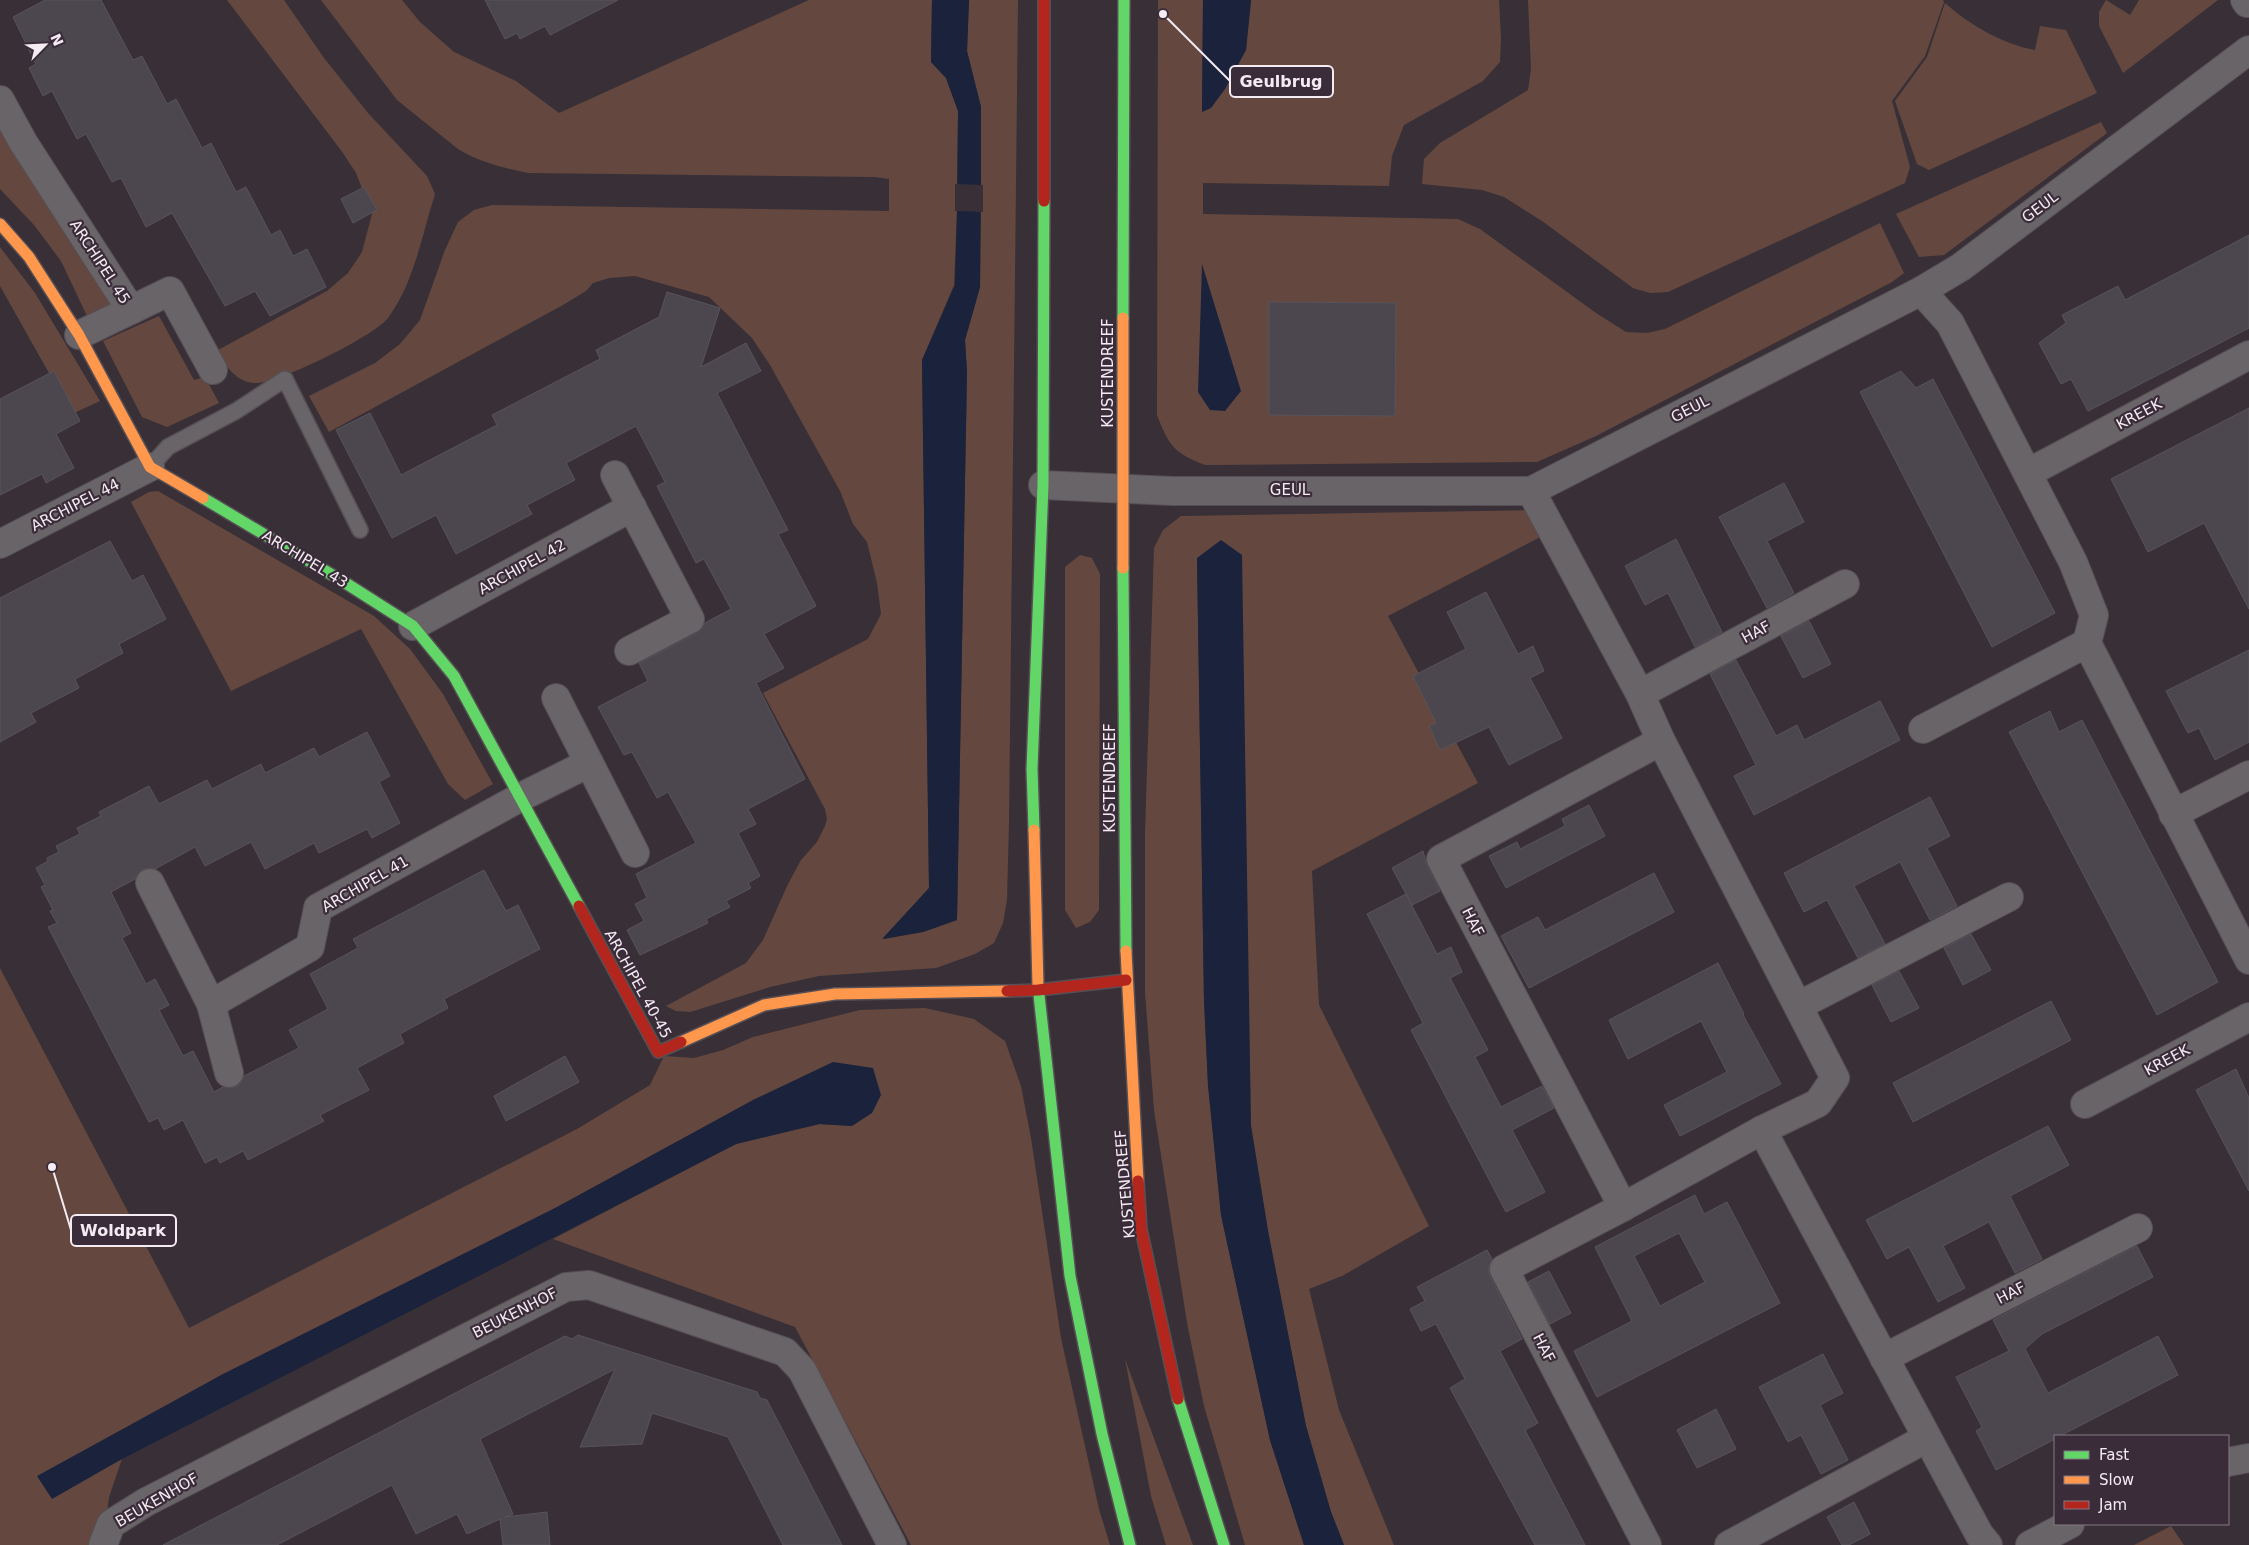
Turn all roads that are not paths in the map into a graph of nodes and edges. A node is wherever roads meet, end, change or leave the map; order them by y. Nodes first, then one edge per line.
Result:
1 (1044, 0) edge
2 (1124, 0) edge
3 (2249, 50) edge
4 (0, 100) edge
5 (0, 224) edge
6 (1921, 291) junction
7 (131, 310) junction
8 (79, 335) junction
9 (2249, 355) edge
10 (213, 370) dead end
11 (150, 467) junction
12 (2028, 473) junction
13 (615, 475) dead end
14 (1043, 485) junction
15 (1123, 490) junction
16 (1531, 491) junction
17 (632, 507) junction
18 (360, 530) dead end
19 (0, 544) edge
20 (1845, 584) dead end
21 (413, 626) junction
22 (2087, 643) junction
23 (629, 651) dead end
24 (1640, 694) junction
25 (556, 698) dead end
26 (1923, 729) dead end
27 (1661, 741) junction
28 (589, 763) junction
29 (2249, 775) edge
30 (519, 798) junction
31 (2173, 814) junction
32 (634, 853) dead end
33 (150, 883) dead end
34 (2009, 897) dead end
35 (2249, 960) edge
36 (1126, 980) junction
37 (1038, 990) junction
38 (211, 1004) junction
39 (1798, 1006) junction
40 (2249, 1017) edge
41 (229, 1073) dead end
42 (2084, 1104) dead end
43 (1762, 1130) junction
44 (1623, 1207) junction
45 (2138, 1228) dead end
46 (1884, 1358) junction
47 (1927, 1438) junction
48 (2249, 1458) edge
49 (2229, 1462) edge
50 (2068, 1525) edge
51 (103, 1545) edge
52 (892, 1545) edge
53 (1130, 1545) edge
54 (1224, 1545) edge
55 (1647, 1545) edge
56 (1729, 1545) edge
57 (1988, 1545) edge
58 (2030, 1545) edge

1 - 14 main road
2 - 15 main road, KUSTENDREEF
3 - 6 street, GEUL
4 - 7 street, ARCHIPEL 45
5 - 8 main road
6 - 12 street
6 - 16 street, GEUL
7 - 8 street
7 - 10 street, ARCHIPEL 45
8 - 11 main road
9 - 12 street, KREEK
11 - 18 lane
11 - 19 street, ARCHIPEL 44
11 - 21 main road, ARCHIPEL 43
12 - 22 street
13 - 17 street
14 - 15 street, GEUL
14 - 37 main road
15 - 16 street, GEUL
15 - 36 main road, KUSTENDREEF
16 - 24 street, HAF
17 - 21 street, ARCHIPEL 42
17 - 23 street
20 - 24 street, HAF
21 - 30 main road, ARCHIPEL 43
22 - 26 street
22 - 31 street
24 - 27 street, HAF
25 - 28 street
27 - 39 street, HAF
27 - 44 street, HAF
28 - 30 street, ARCHIPEL 41
28 - 32 street
29 - 31 street
30 - 37 main road, ARCHIPEL 40-45
30 - 38 street, ARCHIPEL 41
31 - 35 street
33 - 38 street
34 - 39 street
36 - 37 main road
36 - 54 main road, KUSTENDREEF
37 - 53 main road
38 - 41 street
39 - 43 street, HAF
40 - 42 street, KREEK
43 - 44 street, HAF
43 - 46 street
44 - 55 street, HAF
45 - 46 street, HAF
46 - 47 street
47 - 56 street
47 - 57 street
48 - 49 street
50 - 58 street
51 - 52 street, BEUKENHOF

